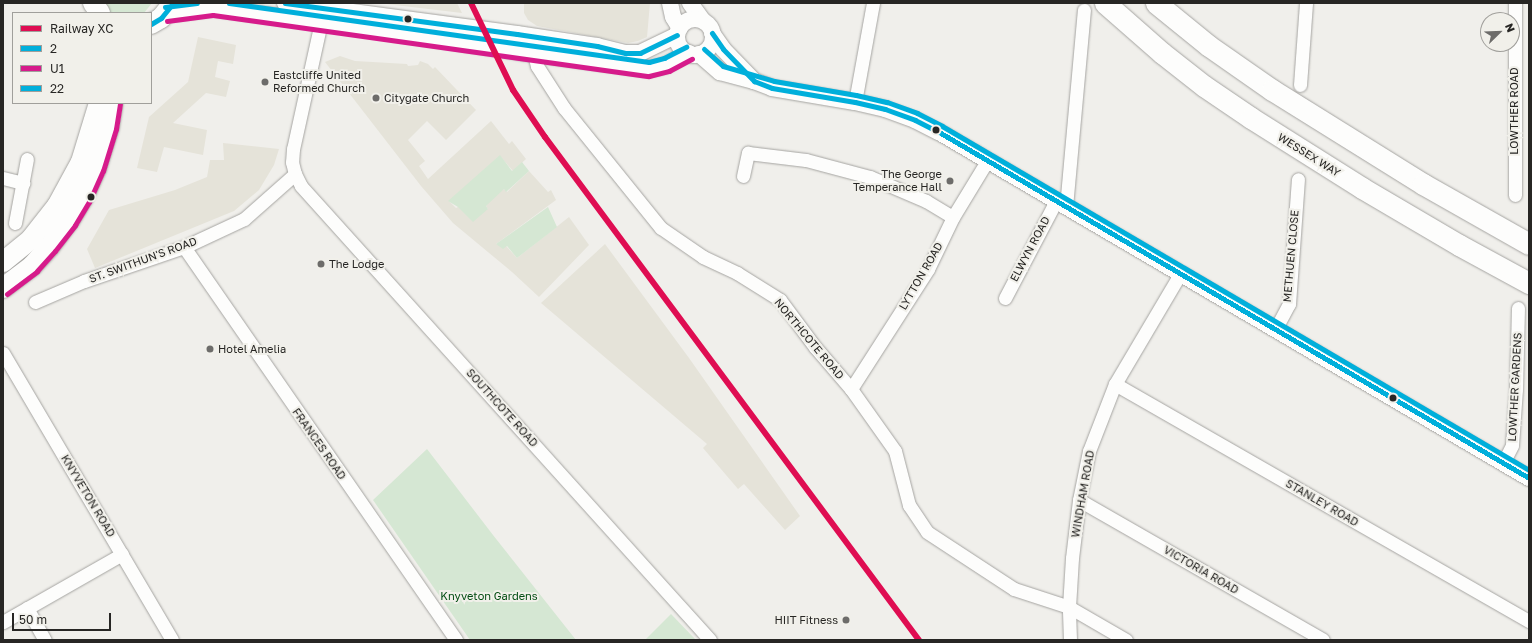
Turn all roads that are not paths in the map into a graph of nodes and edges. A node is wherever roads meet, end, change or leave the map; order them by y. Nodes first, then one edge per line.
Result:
1 (93, 3) edge
2 (285, 3) edge
3 (670, 3) edge
4 (690, 3) edge
5 (873, 3) edge
6 (1105, 3) edge
7 (1156, 3) edge
8 (1306, 3) edge
9 (1515, 3) edge
10 (1084, 10) dead end
11 (99, 12) edge
12 (159, 19) edge
13 (321, 22) junction
14 (707, 27) junction
15 (678, 31) junction
16 (694, 54) junction
17 (530, 57) junction
18 (754, 80) junction
19 (1300, 85) dead end
20 (855, 102) junction
21 (99, 104) edge
22 (113, 104) edge
23 (27, 159) dead end
24 (987, 161) junction
25 (295, 174) junction
26 (743, 176) dead end
27 (3, 178) edge
28 (1298, 179) dead end
29 (23, 183) junction
30 (1515, 195) dead end
31 (1061, 204) junction
32 (953, 217) junction
33 (15, 223) dead end
34 (1529, 244) edge
35 (184, 247) junction
36 (3, 262) edge
37 (1180, 274) junction
38 (1529, 282) edge
39 (3, 288) edge
40 (1005, 298) dead end
41 (35, 302) dead end
42 (1518, 308) dead end
43 (1275, 330) junction
44 (3, 353) edge
45 (1115, 384) junction
46 (851, 389) junction
47 (1503, 463) junction
48 (1529, 478) edge
49 (1079, 500) junction
50 (122, 554) junction
51 (1069, 607) junction
52 (27, 608) junction
53 (3, 622) edge
54 (1529, 622) edge
55 (45, 640) edge
56 (172, 640) edge
57 (456, 640) edge
58 (710, 640) edge
59 (1070, 640) edge
60 (1126, 640) edge
61 (1323, 640) edge

1 - 11 main road
2 - 15 street
3 - 15 street
4 - 14 street
5 - 20 street
6 - 38 highway, WESSEX WAY
7 - 34 highway
8 - 19 street
9 - 30 street, LOWTHER ROAD
10 - 31 street
12 - 13 street
13 - 17 street
13 - 25 street
14 - 15 street
14 - 16 street
14 - 18 street
15 - 16 street
16 - 17 street
16 - 18 street
17 - 46 street, NORTHCOTE ROAD
18 - 20 street
20 - 24 street
21 - 36 main road
22 - 39 main road
23 - 29 street
24 - 31 street
24 - 32 street, LYTTON ROAD
25 - 35 street, ST. SWITHUN'S ROAD
25 - 58 street, SOUTHCOTE ROAD
26 - 32 street
27 - 29 street
28 - 43 street, METHUEN CLOSE
29 - 33 street
31 - 37 street
31 - 40 street, ELWYN ROAD
32 - 46 street, LYTTON ROAD
35 - 41 street, ST. SWITHUN'S ROAD
35 - 57 street, FRANCES ROAD
37 - 43 street
37 - 45 street, WINDHAM ROAD
42 - 47 street, LOWTHER GARDENS
43 - 47 street
44 - 50 street, KNYVETON ROAD
45 - 49 street, WINDHAM ROAD
45 - 54 street, STANLEY ROAD
46 - 51 street, NORTHCOTE ROAD
47 - 48 street
49 - 51 street, WINDHAM ROAD
49 - 61 street, VICTORIA ROAD
50 - 52 street
50 - 56 street, KNYVETON ROAD
51 - 59 street, WINDHAM ROAD
51 - 60 street, NORTHCOTE ROAD
52 - 53 street
52 - 55 street

